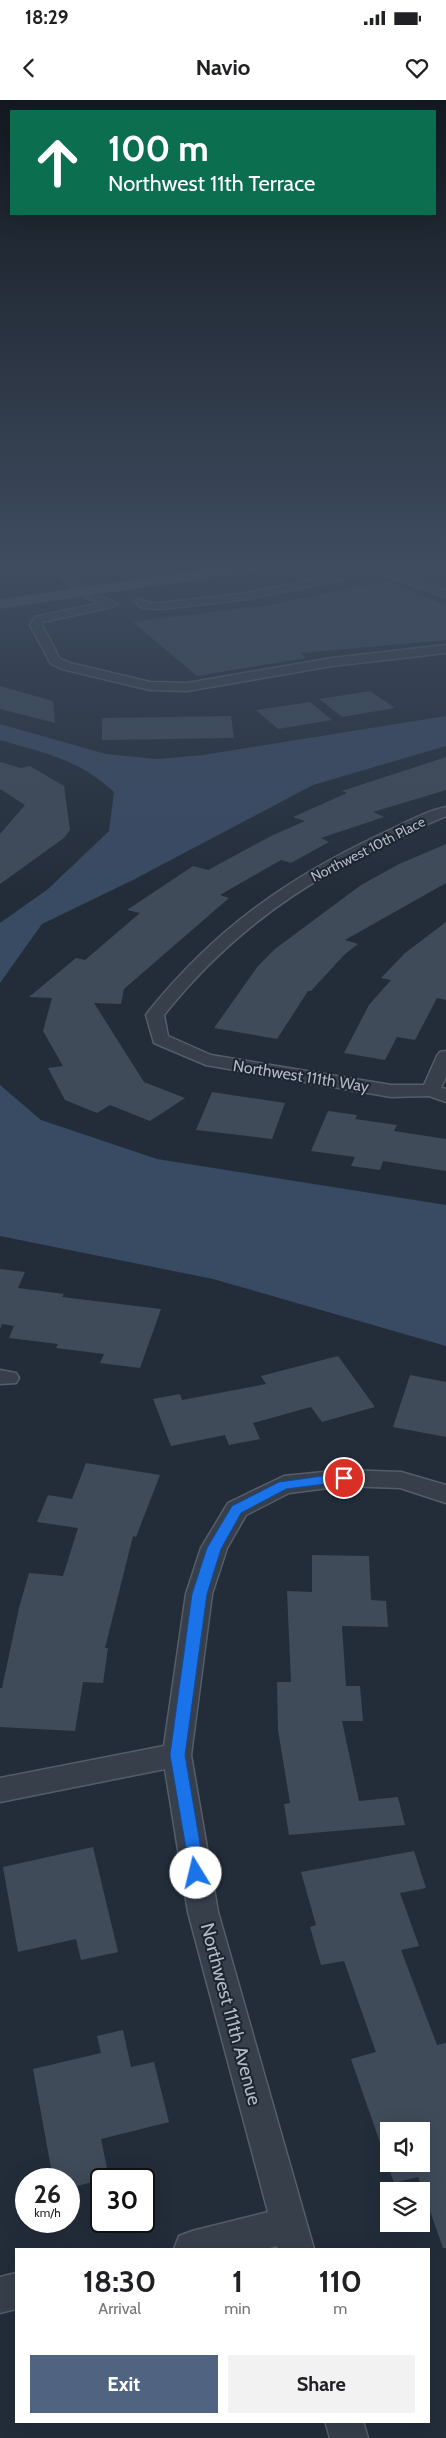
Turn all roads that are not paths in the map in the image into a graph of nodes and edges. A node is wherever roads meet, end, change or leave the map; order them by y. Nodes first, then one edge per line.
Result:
1 (94, 672) edge
2 (276, 672) edge
3 (446, 811) edge
4 (160, 1039) joint
5 (446, 1056) edge
6 (439, 1093) edge
7 (446, 1494) edge
8 (178, 1755) junction
9 (0, 1790) edge
10 (292, 2237) edge
11 (200, 2248) edge
12 (15, 2291) edge
13 (0, 2295) edge
14 (345, 2423) edge
15 (349, 2438) edge

1 - 2 street
3 - 4 street, Northwest 10th Place
4 - 6 street, Northwest 111th Way
5 - 6 street
7 - 8 street, Northwest 111th Avenue
8 - 9 street
8 - 10 street, Northwest 111th Avenue
10 - 11 street
12 - 13 street
14 - 15 street

